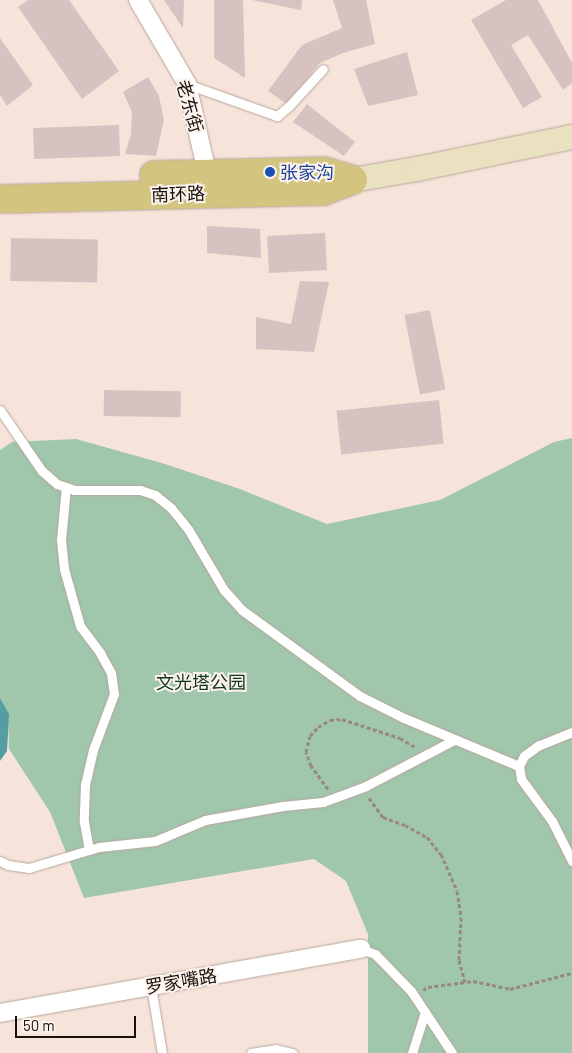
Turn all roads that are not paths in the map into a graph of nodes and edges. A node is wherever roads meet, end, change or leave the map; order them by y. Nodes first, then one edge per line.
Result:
1 (138, 0) edge
2 (323, 69) dead end
3 (187, 84) junction
4 (572, 137) edge
5 (0, 180) edge
6 (353, 180) joint
7 (207, 183) junction
8 (0, 199) edge
9 (0, 410) edge
10 (66, 487) junction
11 (572, 732) edge
12 (454, 740) junction
13 (519, 766) junction
14 (89, 850) junction
15 (0, 861) edge
16 (572, 861) edge
17 (361, 949) joint
18 (151, 986) junction
19 (425, 1012) junction
20 (0, 1013) edge
21 (162, 1053) edge
22 (251, 1053) edge
23 (293, 1053) edge
24 (412, 1053) edge
25 (452, 1053) edge

1 - 3 street, 老东街
2 - 3 lane
3 - 7 street, 老东街
4 - 6 main road, 南环路
5 - 7 main road, 南环路
6 - 7 main road, 南环路
7 - 8 main road, 南环路
9 - 10 lane
10 - 12 lane
10 - 14 lane
11 - 13 lane
12 - 13 lane
12 - 14 lane
13 - 16 lane
14 - 15 lane
17 - 18 street, 罗家嘴路
17 - 19 lane
18 - 20 street, 罗家嘴路
18 - 21 lane
19 - 24 lane
19 - 25 lane
22 - 23 lane

